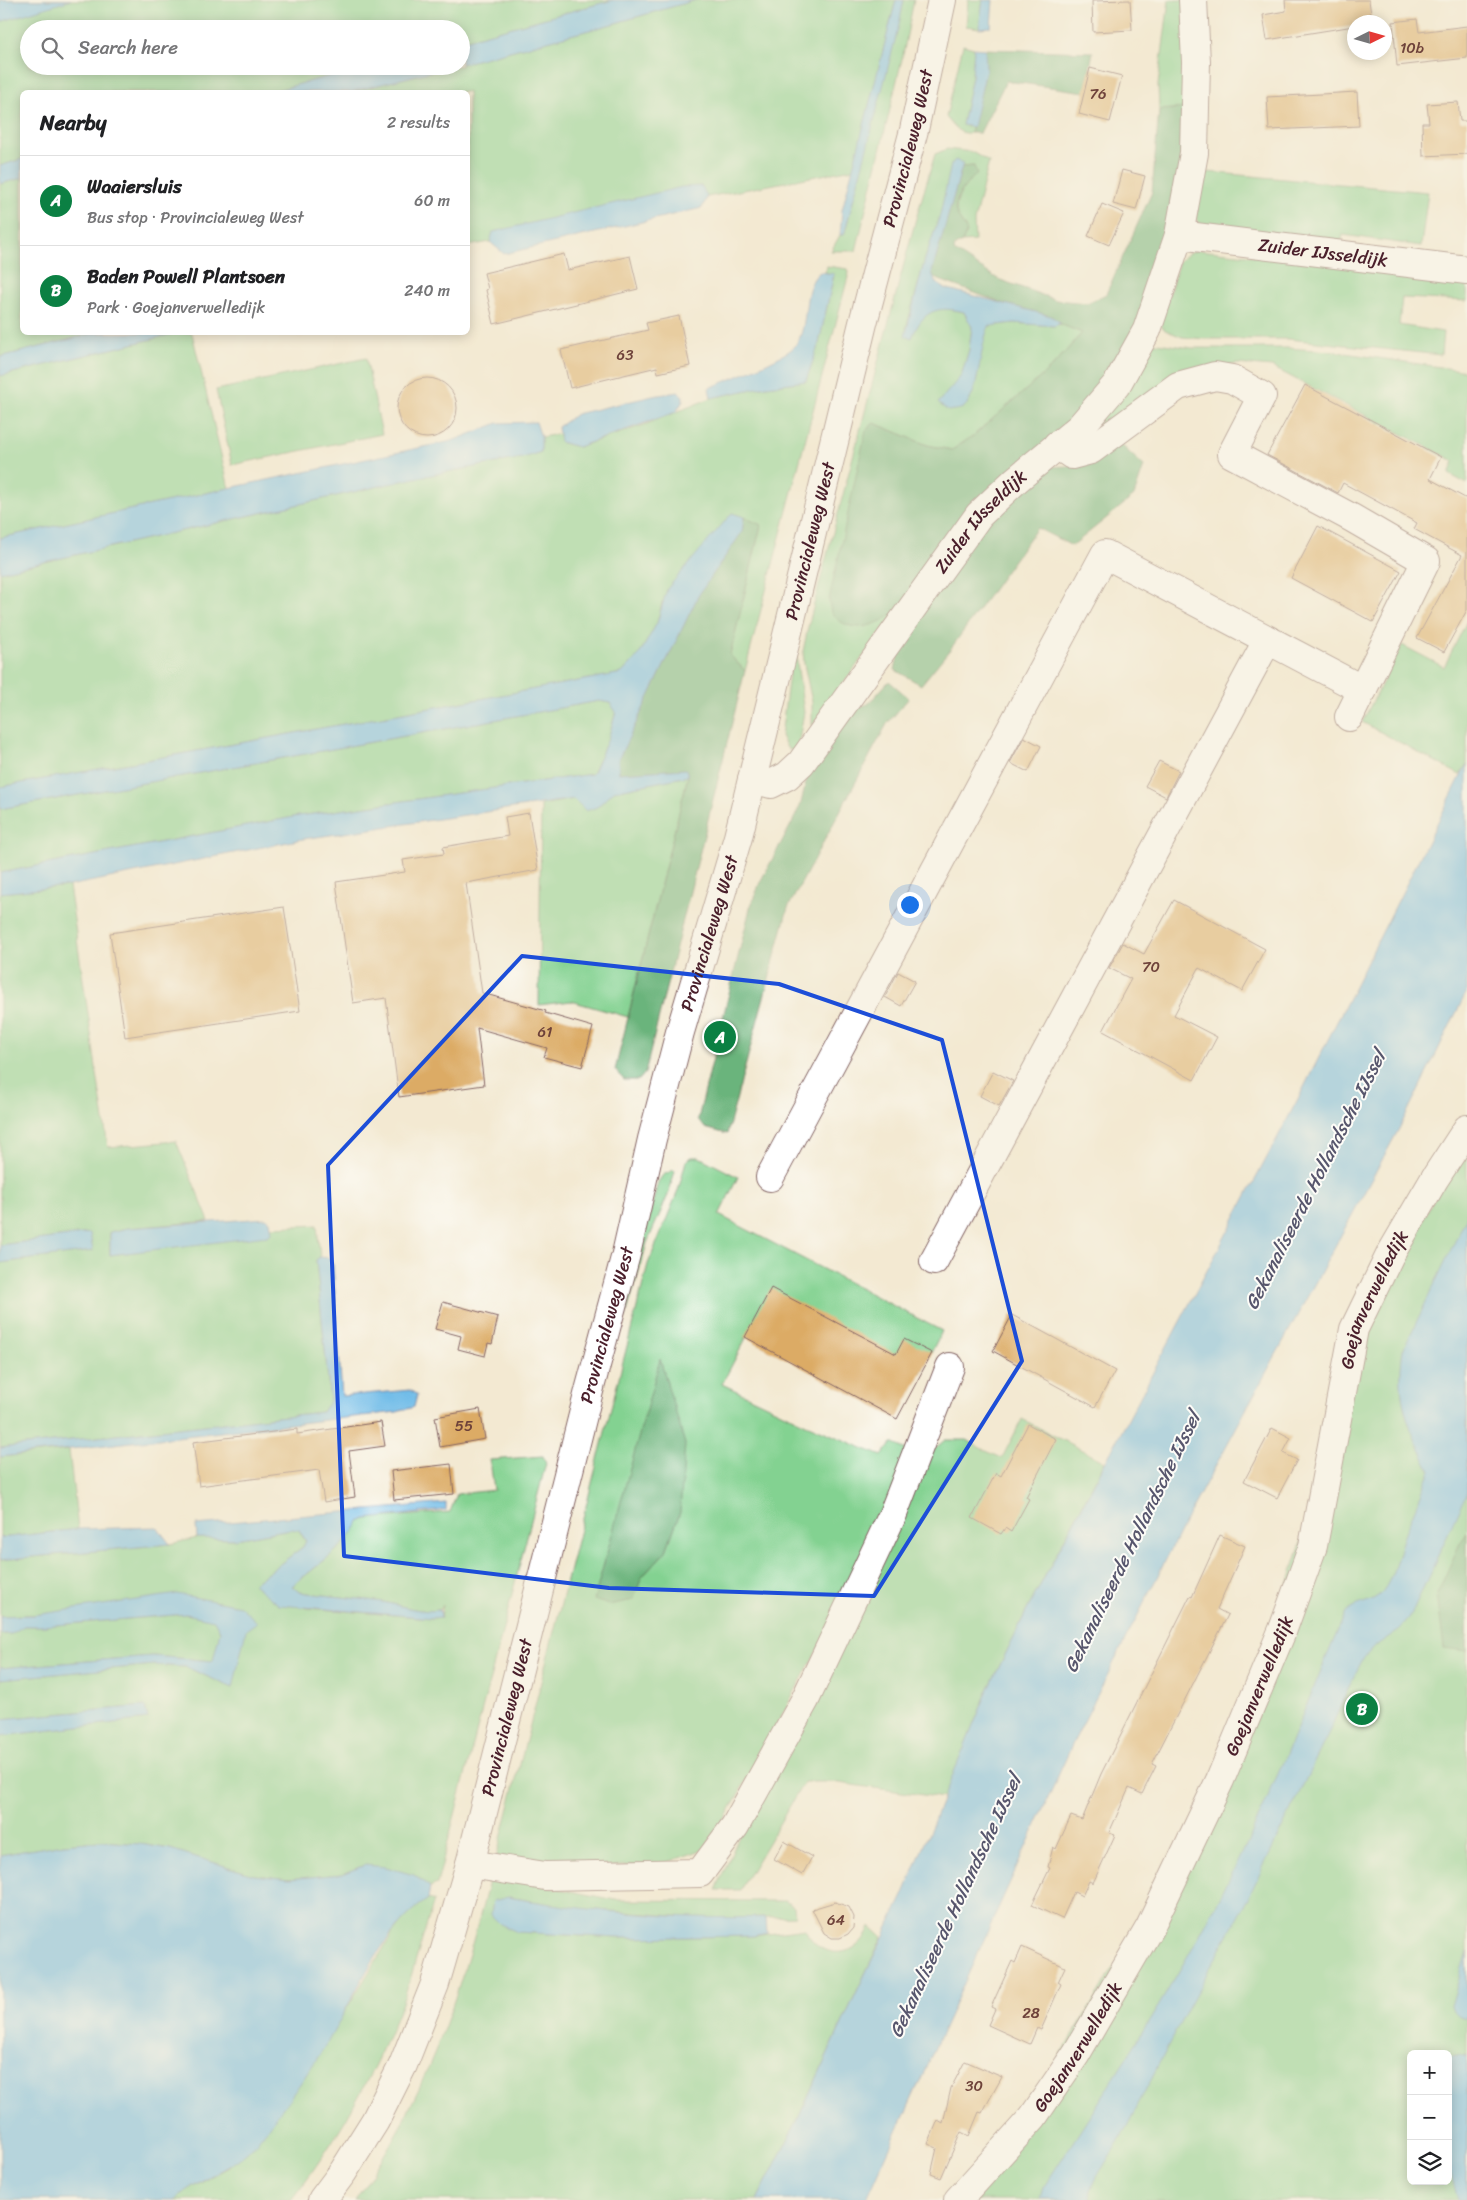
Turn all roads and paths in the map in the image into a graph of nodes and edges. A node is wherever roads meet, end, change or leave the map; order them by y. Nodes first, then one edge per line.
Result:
1 (942, 0) edge
2 (1193, 0) edge
3 (1179, 235) junction
4 (1467, 270) edge
5 (1057, 445) junction
6 (1267, 641) junction
7 (1363, 690) junction
8 (1350, 717) dead end
9 (752, 779) junction
10 (1467, 1129) edge
11 (770, 1177) dead end
12 (934, 1261) dead end
13 (950, 1367) dead end
14 (470, 1864) junction
15 (322, 2200) edge
16 (958, 2200) edge

1 - 9 street, Provincialeweg West
2 - 3 street, Zuider IJsseldijk
3 - 4 street, Zuider IJsseldijk
3 - 5 street, Zuider IJsseldijk
5 - 7 street
5 - 9 street, Zuider IJsseldijk
6 - 7 street
6 - 11 street
6 - 12 street
7 - 8 street
9 - 14 street, Provincialeweg West
10 - 16 street, Goejanverwelledijk
13 - 14 street
14 - 15 street, Provincialeweg West

